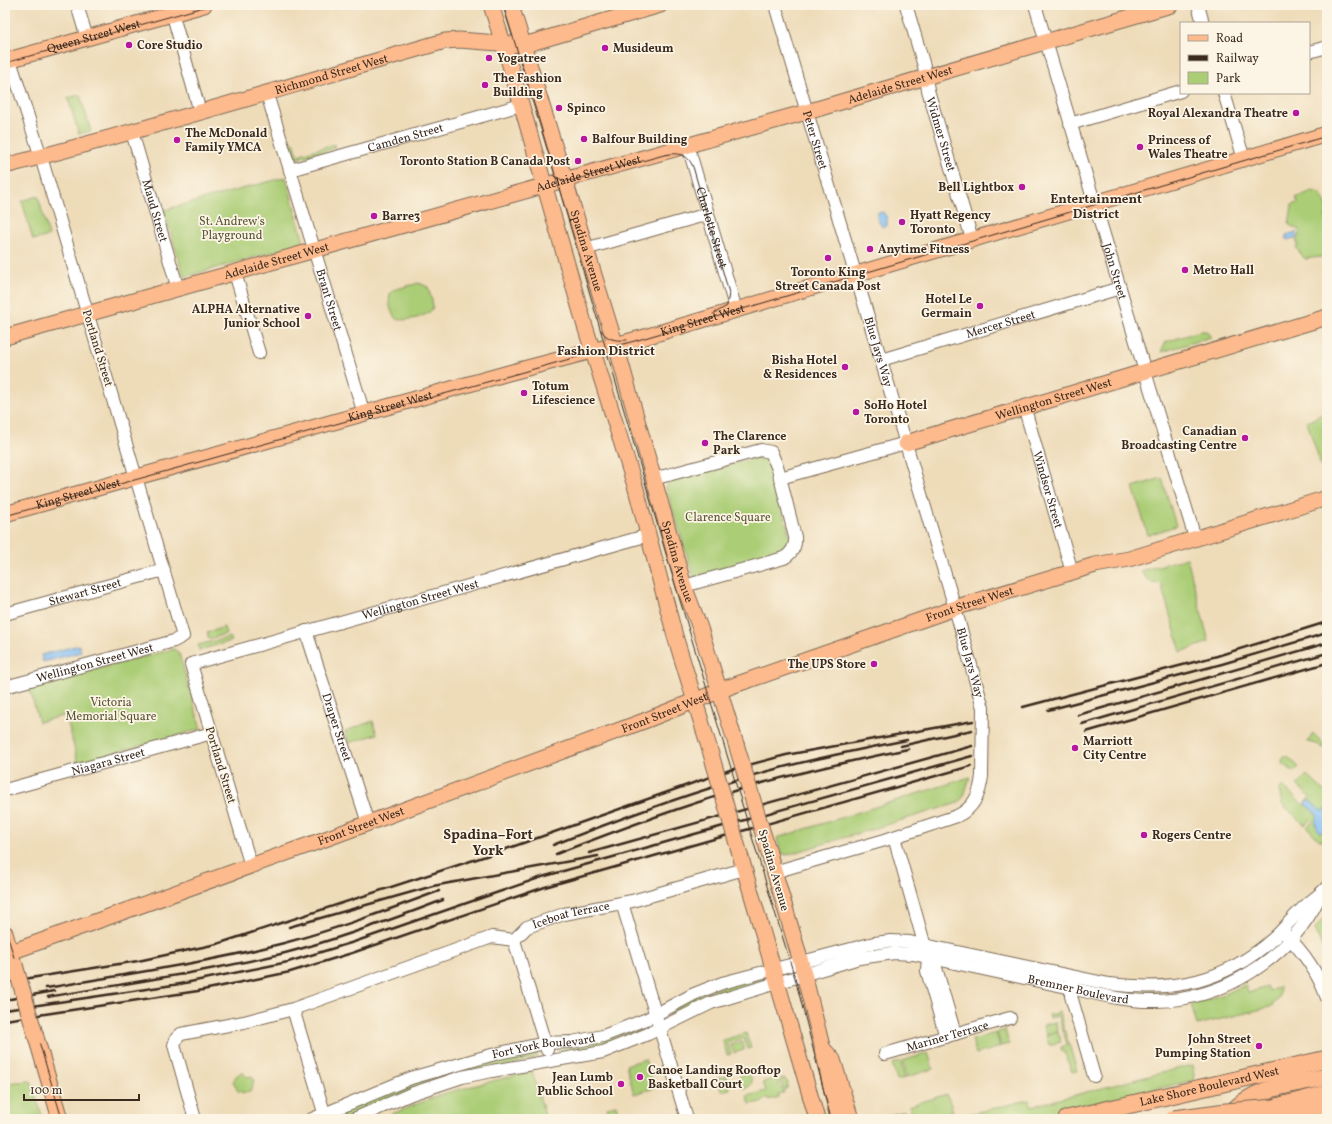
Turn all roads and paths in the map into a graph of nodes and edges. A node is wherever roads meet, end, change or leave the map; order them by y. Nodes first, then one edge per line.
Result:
1 (77, 5) edge
2 (204, 5) edge
3 (491, 5) edge
4 (511, 5) edge
5 (660, 5) edge
6 (775, 5) edge
7 (906, 5) edge
8 (1035, 5) edge
9 (1171, 5) edge
10 (1198, 5) edge
11 (172, 10) edge
12 (1203, 22) edge
13 (87, 38) junction
14 (1046, 42) junction
15 (503, 44) junction
16 (524, 45) junction
17 (1327, 47) edge
18 (1310, 52) edge
19 (7, 60) edge
20 (926, 77) junction
21 (1180, 91) edge
22 (267, 94) junction
23 (1224, 94) edge
24 (521, 105) junction
25 (200, 112) junction
26 (807, 112) junction
27 (1070, 124) junction
28 (132, 132) junction
29 (1327, 134) edge
30 (688, 146) junction
31 (41, 157) junction
32 (1244, 159) junction
33 (5, 166) edge
34 (290, 170) junction
35 (564, 181) junction
36 (545, 186) junction
37 (1094, 203) junction
38 (708, 214) junction
39 (972, 239) junction
40 (585, 249) junction
41 (315, 250) junction
42 (235, 273) junction
43 (856, 274) junction
44 (1120, 288) junction
45 (178, 289) junction
46 (736, 310) junction
47 (88, 314) junction
48 (1327, 317) edge
49 (5, 337) edge
50 (616, 345) junction
51 (593, 350) junction
52 (259, 353) dead end
53 (881, 360) junction
54 (1144, 371) junction
55 (1024, 406) junction
56 (364, 414) junction
57 (906, 443) junction
58 (137, 478) junction
59 (780, 478) junction
60 (653, 479) junction
61 (1327, 498) edge
62 (5, 514) edge
63 (649, 535) junction
64 (1195, 538) junction
65 (164, 570) junction
66 (1072, 572) junction
67 (684, 586) junction
68 (955, 608) junction
69 (5, 614) edge
70 (306, 631) junction
71 (183, 636) joint
72 (191, 664) joint
73 (5, 687) edge
74 (719, 690) junction
75 (695, 700) junction
76 (212, 733) junction
77 (5, 790) edge
78 (368, 823) junction
79 (894, 837) junction
80 (742, 864) junction
81 (251, 866) junction
82 (774, 872) junction
83 (1323, 892) edge
84 (622, 903) junction
85 (5, 933) edge
86 (1286, 935) junction
87 (514, 940) junction
88 (925, 944) junction
89 (928, 957) junction
90 (12, 959) junction
91 (773, 968) junction
92 (802, 968) junction
93 (1072, 982) junction
94 (777, 983) junction
95 (1327, 998) edge
96 (293, 1009) junction
97 (1010, 1018) dead end
98 (659, 1022) junction
99 (951, 1036) junction
100 (544, 1043) junction
101 (823, 1050) junction
102 (886, 1054) dead end
103 (1327, 1059) edge
104 (550, 1061) junction
105 (1094, 1076) dead end
106 (1327, 1077) edge
107 (1327, 1094) edge
108 (1327, 1107) edge
109 (1327, 1113) edge
110 (1279, 1114) edge
111 (1305, 1116) edge
112 (325, 1117) edge
113 (60, 1119) edge
114 (195, 1119) edge
115 (312, 1119) edge
116 (354, 1119) edge
117 (687, 1119) edge
118 (817, 1119) edge
119 (838, 1119) edge
120 (850, 1119) edge
121 (1067, 1119) edge
122 (1174, 1119) edge
123 (1226, 1119) edge
124 (1231, 1119) edge

1 - 13 street
2 - 11 main road, Queen Street West
3 - 15 main road, Spadina Avenue
4 - 16 main road, Spadina Avenue
5 - 16 main road, Richmond Street West
6 - 26 street, Peter Street
7 - 20 street, Widmer Street
8 - 14 street, John Street
9 - 14 main road, Adelaide Street West
10 - 12 street
11 - 13 main road, Queen Street West
11 - 25 street
13 - 19 main road, Queen Street West
14 - 20 main road, Adelaide Street West
14 - 27 street, John Street
15 - 16 main road, Richmond Street West
15 - 22 main road, Richmond Street West
15 - 24 main road, Spadina Avenue
16 - 35 main road, Spadina Avenue
17 - 18 street
19 - 31 street, Portland Street
20 - 26 main road, Adelaide Street West
20 - 39 street, Widmer Street
21 - 27 street
22 - 25 main road, Richmond Street West
22 - 34 street, Brant Street
23 - 32 street
24 - 34 street, Camden Street
24 - 36 main road, Spadina Avenue
25 - 28 main road, Richmond Street West
26 - 30 main road, Adelaide Street West
26 - 43 street, Peter Street
27 - 37 street, John Street
28 - 31 main road, Richmond Street West
28 - 45 street, Maud Street
29 - 32 main road, King Street West
30 - 35 main road, Adelaide Street West
30 - 38 street, Charlotte Street
31 - 33 main road, Richmond Street West
31 - 47 street, Portland Street
32 - 37 main road, King Street West
34 - 41 street, Brant Street
35 - 36 main road, Adelaide Street West
35 - 40 main road, Spadina Avenue
36 - 41 main road, Adelaide Street West
36 - 51 main road, Spadina Avenue
37 - 39 main road, King Street West
37 - 44 street, John Street
38 - 40 street
38 - 46 street, Charlotte Street
39 - 43 main road, King Street West
40 - 50 main road, Spadina Avenue
41 - 42 main road, Adelaide Street West
41 - 56 street, Brant Street
42 - 45 main road, Adelaide Street West
42 - 52 street
43 - 46 main road, King Street West
43 - 53 street, Blue Jays Way
44 - 53 street, Mercer Street
44 - 54 street, John Street
45 - 47 main road, Adelaide Street West
46 - 50 main road, King Street West
47 - 49 main road, Adelaide Street West
47 - 58 street, Portland Street
48 - 54 main road, Wellington Street West
50 - 51 main road, King Street West
50 - 60 main road, Spadina Avenue
51 - 56 main road, King Street West
51 - 63 main road, Spadina Avenue
53 - 57 street, Blue Jays Way
54 - 55 main road, Wellington Street West
54 - 64 street, John Street
55 - 57 main road, Wellington Street West
55 - 66 street, Windsor Street
56 - 58 main road, King Street West
57 - 59 street, Wellington Street West
57 - 68 street, Blue Jays Way
58 - 62 main road, King Street West
58 - 65 street, Portland Street
59 - 60 street
59 - 67 street
60 - 67 main road, Spadina Avenue
61 - 64 main road, Front Street West
63 - 70 street, Wellington Street West
63 - 75 main road, Spadina Avenue
64 - 66 main road, Front Street West
65 - 69 street, Stewart Street
65 - 71 street, Portland Street
66 - 68 main road, Front Street West
67 - 74 main road, Spadina Avenue
68 - 74 main road, Front Street West
68 - 79 street, Blue Jays Way, bridge
70 - 72 street, Wellington Street West
70 - 78 street, Draper Street
71 - 73 street, Wellington Street West
72 - 76 street, Portland Street
74 - 75 main road, Front Street West
74 - 82 main road, Spadina Avenue, bridge
75 - 78 main road, Front Street West
75 - 80 main road, Spadina Avenue, bridge
76 - 77 street, Niagara Street
76 - 81 street, Portland Street
78 - 81 main road, Front Street West
79 - 82 street, Blue Jays Way
79 - 88 street
80 - 84 street, Iceboat Terrace
80 - 91 main road, Spadina Avenue
81 - 90 main road, Front Street West
82 - 92 main road, Spadina Avenue
83 - 86 street, Bremner Boulevard
84 - 87 street, Iceboat Terrace
84 - 98 street
85 - 90 main road
86 - 93 street, Bremner Boulevard
86 - 95 street
87 - 96 street
87 - 100 street
88 - 89 street
88 - 92 street, Bremner Boulevard
88 - 93 street, Bremner Boulevard
89 - 92 street, Bremner Boulevard
89 - 93 street, Bremner Boulevard
89 - 99 street
90 - 113 main road, bridge
91 - 92 street, Fort York Boulevard
91 - 94 main road, Spadina Avenue
91 - 98 street, Fort York Boulevard
92 - 94 street, Fort York Boulevard
92 - 101 main road, Spadina Avenue
93 - 105 street
94 - 98 street, Fort York Boulevard
94 - 118 main road, Spadina Avenue
96 - 112 street
96 - 114 street
97 - 99 street, Mariner Terrace
98 - 100 street, Fort York Boulevard
98 - 104 street, Fort York Boulevard
98 - 117 street
99 - 102 street, Mariner Terrace
100 - 104 street
100 - 112 street, Fort York Boulevard
101 - 119 main road, Spadina Avenue
101 - 120 highway
103 - 121 highway, Lake Shore Boulevard West
104 - 116 street, Fort York Boulevard
106 - 123 highway
107 - 110 highway
108 - 111 highway
109 - 111 highway
110 - 111 highway
110 - 122 highway, bridge
110 - 124 highway, bridge
112 - 115 street, Fort York Boulevard

